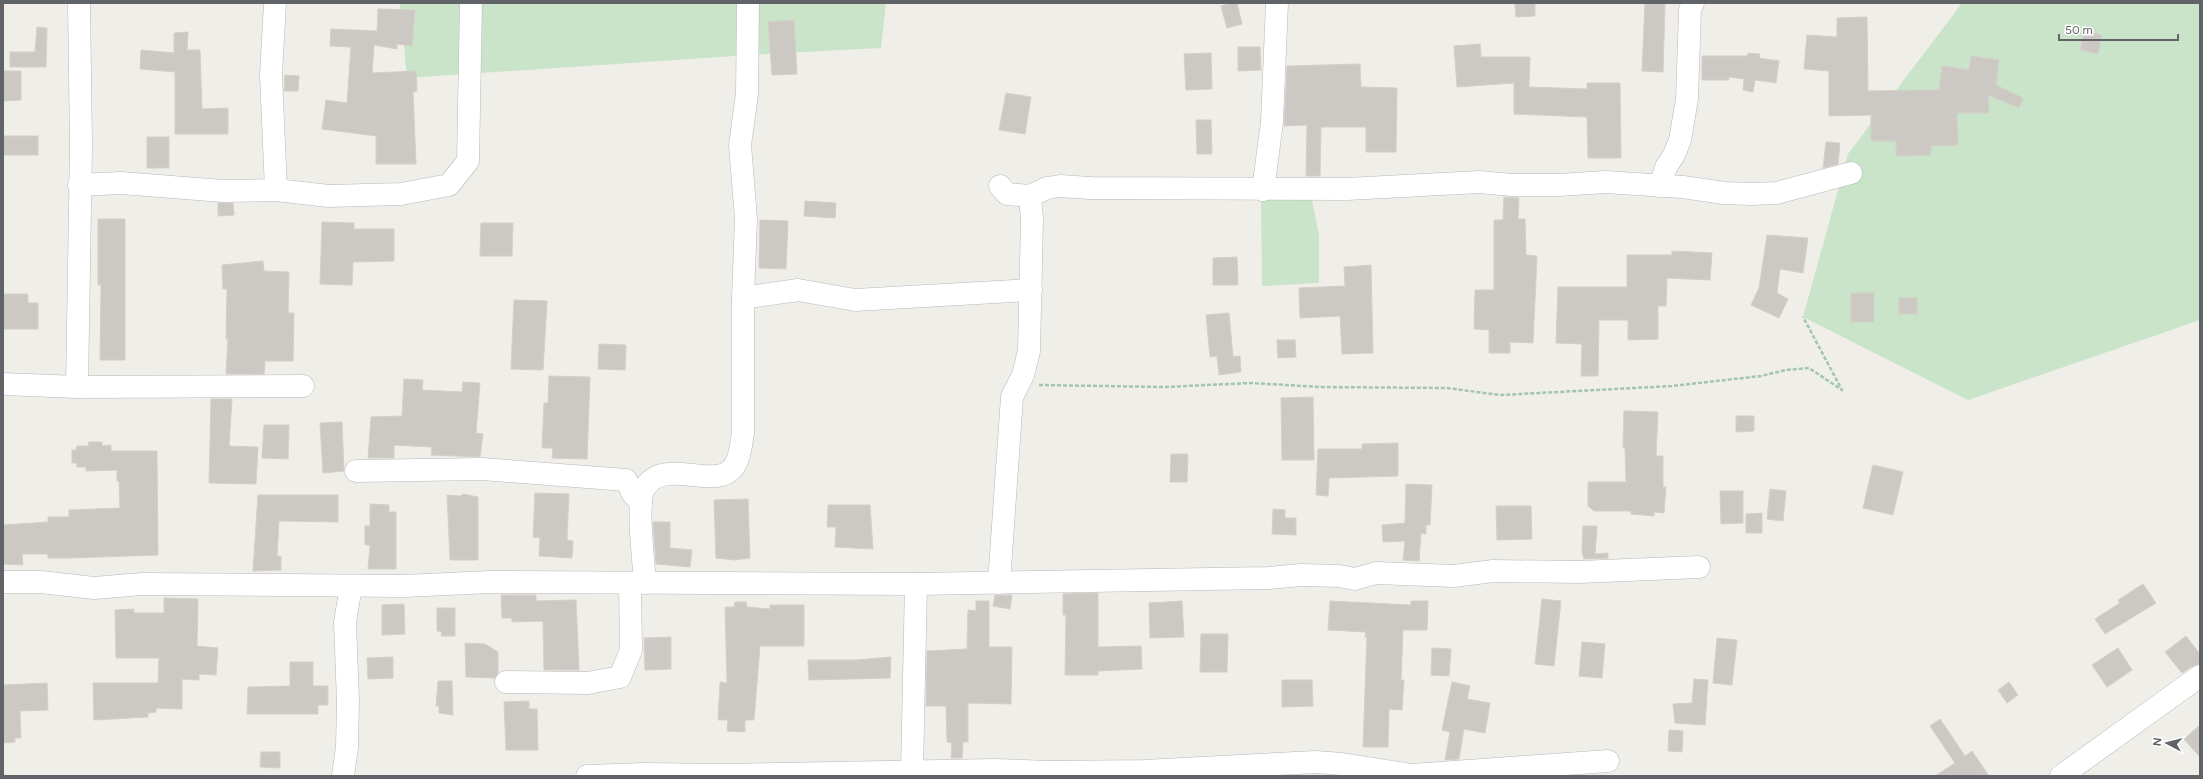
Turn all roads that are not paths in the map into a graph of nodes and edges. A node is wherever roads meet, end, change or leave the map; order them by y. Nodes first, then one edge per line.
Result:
1 (79, 3) edge
2 (275, 3) edge
3 (471, 3) edge
4 (748, 3) edge
5 (1277, 3) edge
6 (1693, 3) edge
7 (1851, 173) dead end
8 (79, 185) junction
9 (1000, 186) dead end
10 (1660, 186) junction
11 (276, 190) junction
12 (1263, 190) junction
13 (1030, 196) junction
14 (1031, 290) junction
15 (743, 298) junction
16 (3, 384) edge
17 (303, 386) dead end
18 (77, 387) junction
19 (356, 471) dead end
20 (641, 503) junction
21 (1699, 567) dead end
22 (3, 582) edge
23 (638, 583) junction
24 (999, 583) junction
25 (916, 584) junction
26 (351, 586) junction
27 (2200, 676) edge
28 (506, 682) dead end
29 (1608, 761) dead end
30 (912, 771) junction
31 (343, 776) edge
32 (587, 776) edge
33 (2061, 776) edge

1 - 8 street
2 - 11 street
3 - 11 street
4 - 15 street
5 - 12 street
6 - 10 street
7 - 10 street
8 - 11 street
8 - 18 street
9 - 13 street
10 - 12 street
12 - 13 street
13 - 14 street
14 - 15 street
14 - 24 street
15 - 20 street
16 - 18 street
17 - 18 street
19 - 20 street
20 - 23 street
21 - 24 street
22 - 26 street
23 - 25 street
23 - 26 street
23 - 28 street
24 - 25 street
25 - 30 street
26 - 31 street
27 - 33 street
29 - 30 street
30 - 32 street

